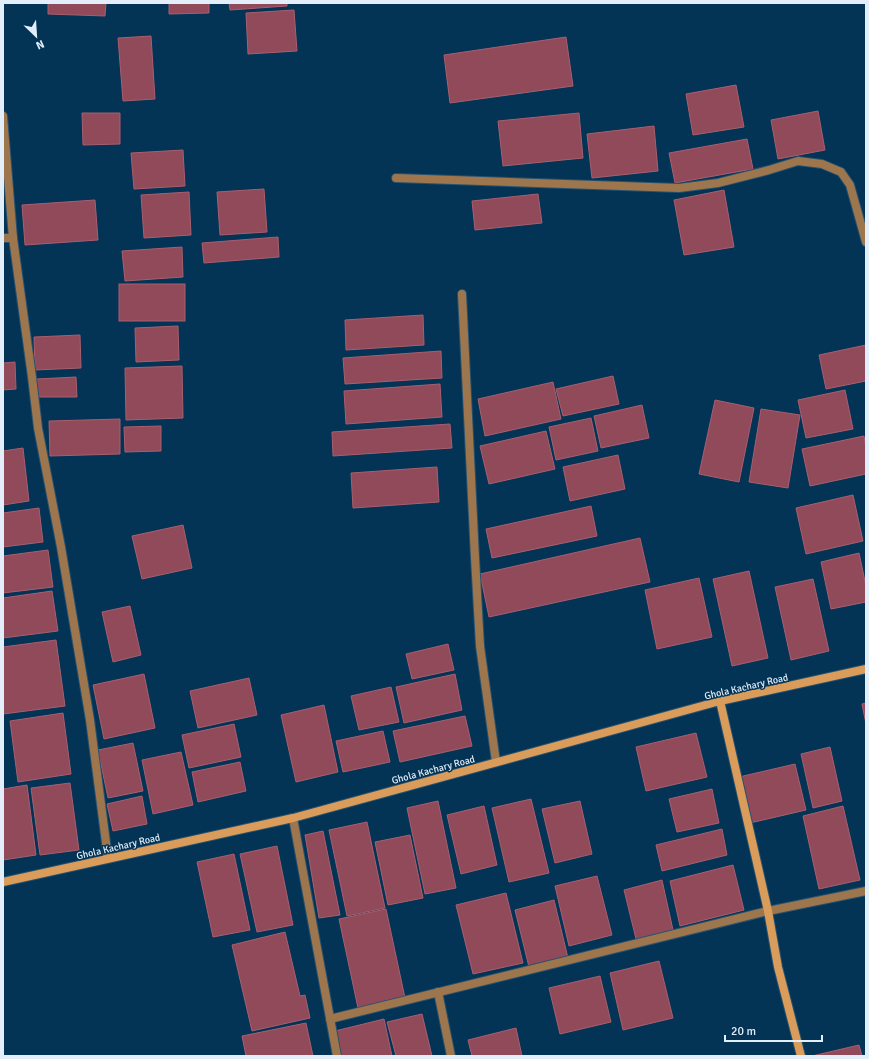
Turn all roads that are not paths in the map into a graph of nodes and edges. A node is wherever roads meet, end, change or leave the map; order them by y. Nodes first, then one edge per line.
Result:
1 (3, 116) edge
2 (396, 178) dead end
3 (3, 238) edge
4 (13, 238) junction
5 (866, 242) edge
6 (462, 294) dead end
7 (866, 669) edge
8 (720, 701) junction
9 (496, 762) junction
10 (293, 818) junction
11 (108, 858) junction
12 (3, 882) edge
13 (866, 891) edge
14 (768, 911) junction
15 (438, 992) junction
16 (330, 1019) junction
17 (337, 1056) edge
18 (450, 1056) edge
19 (801, 1056) edge

1 - 4 street
2 - 5 street
3 - 4 street
4 - 11 street
6 - 9 street
7 - 8 street, Ghola Kachary Road
8 - 9 street, Ghola Kachary Road
8 - 14 street
9 - 10 street, Ghola Kachary Road
10 - 11 street, Ghola Kachary Road
10 - 16 street
11 - 12 street, Ghola Kachary Road
13 - 14 street
14 - 15 street
14 - 19 street
15 - 16 street
15 - 18 street
16 - 17 street

